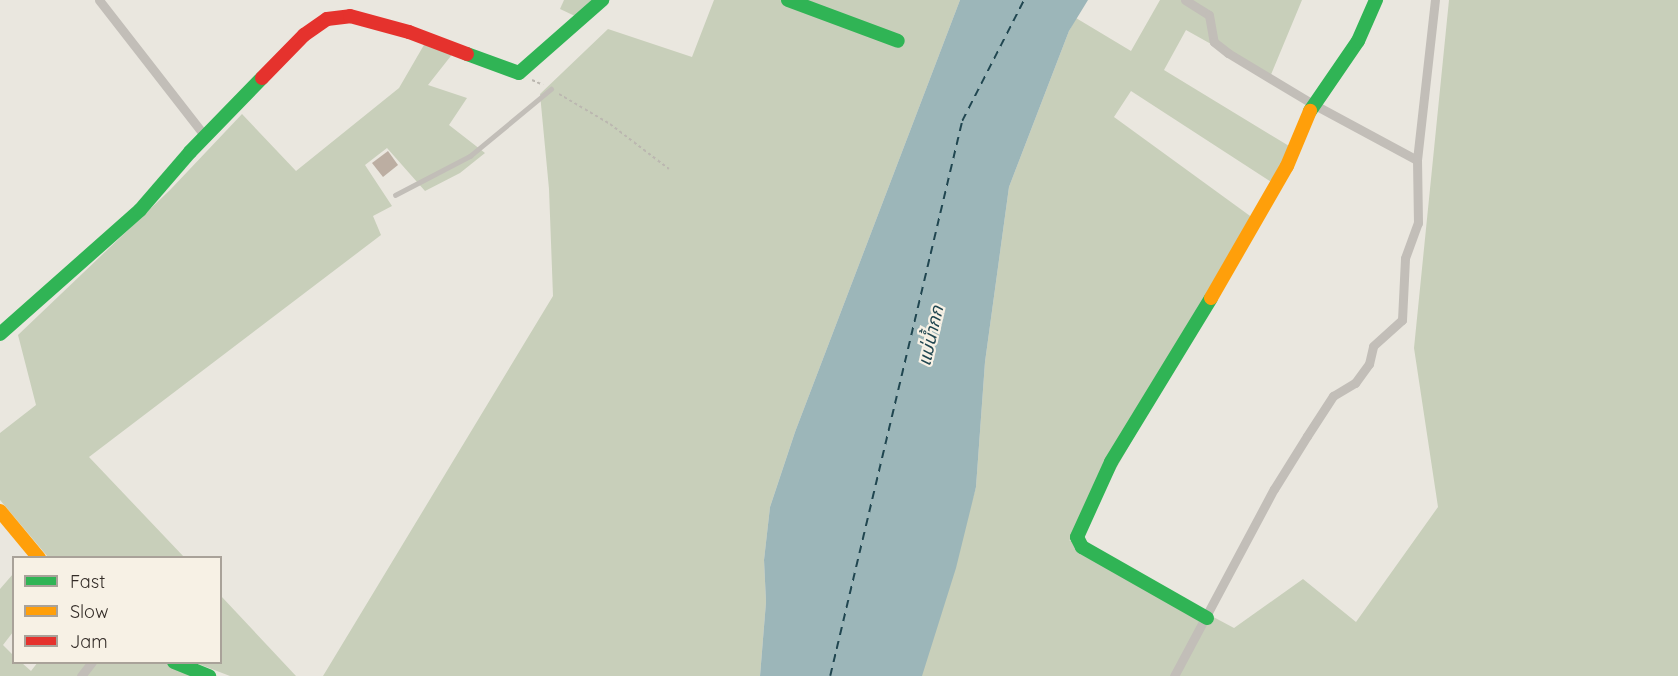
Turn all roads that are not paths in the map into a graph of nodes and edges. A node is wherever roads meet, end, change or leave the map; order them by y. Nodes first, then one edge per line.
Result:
1 (99, 0) edge
2 (602, 0) edge
3 (788, 0) edge
4 (1185, 0) edge
5 (1376, 0) edge
6 (1435, 0) edge
7 (898, 42) dead end
8 (551, 89) road end
9 (1313, 104) junction
10 (205, 136) junction
11 (1417, 160) junction
12 (395, 195) dead end
13 (0, 334) edge
14 (0, 511) edge
15 (37, 556) edge
16 (1207, 618) junction
17 (91, 664) edge
18 (176, 664) edge
19 (191, 673) edge
20 (81, 676) edge
21 (209, 676) edge
22 (1174, 676) edge

1 - 10 street
2 - 10 street
3 - 7 street
4 - 9 street
5 - 9 street
6 - 11 street
8 - 12 lane
9 - 11 street
9 - 16 street
10 - 13 street
11 - 16 street
14 - 15 street
16 - 22 street
17 - 20 street
18 - 19 street
19 - 21 street

